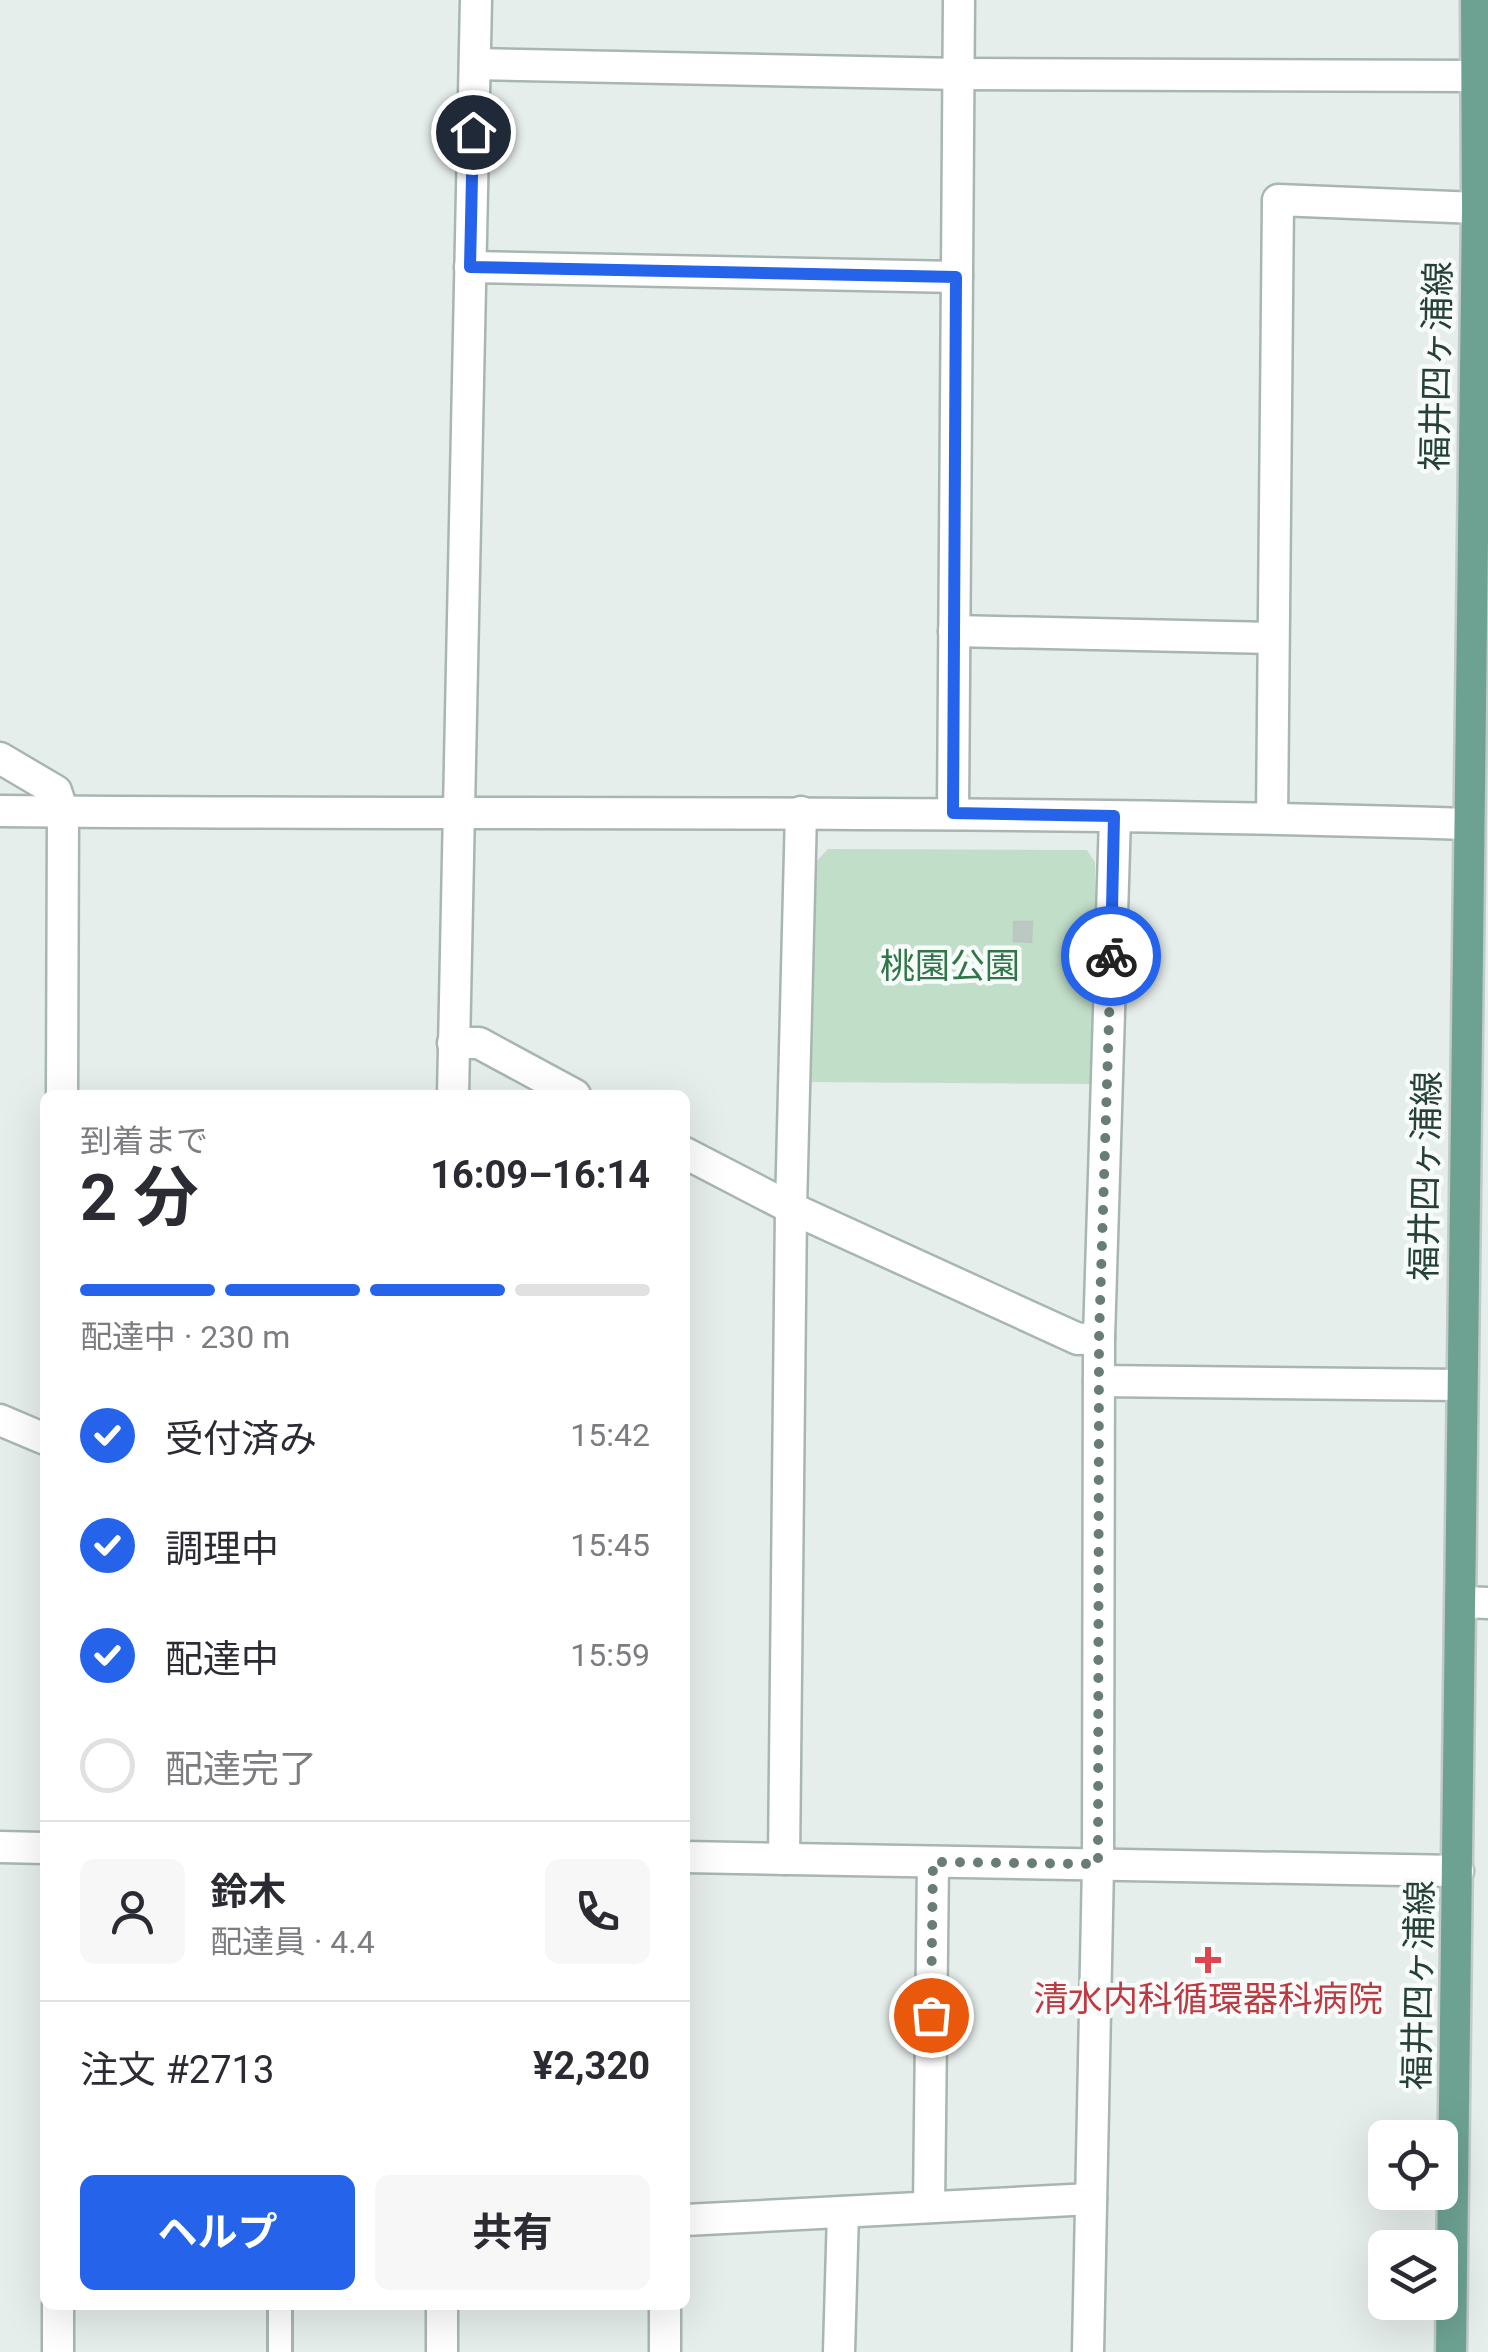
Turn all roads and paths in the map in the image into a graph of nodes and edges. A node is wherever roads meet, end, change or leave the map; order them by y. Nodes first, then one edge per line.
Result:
1 (476, 0) edge
2 (959, 0) edge
3 (1476, 0) edge
4 (474, 64) junction
5 (959, 74) junction
6 (1480, 95) edge
7 (1477, 208) junction
8 (470, 267) junction
9 (956, 277) junction
10 (954, 631) junction
11 (1273, 638) junction
12 (0, 758) edge
13 (0, 811) edge
14 (63, 812) junction
15 (800, 812) junction
16 (953, 813) junction
17 (457, 815) junction
18 (1114, 816) junction
19 (1272, 818) junction
20 (1478, 825) edge
21 (453, 1043) junction
22 (62, 1090) edge
23 (452, 1090) edge
24 (567, 1090) edge
25 (690, 1156) edge
26 (791, 1208) junction
27 (1476, 1272) edge
28 (1099, 1338) junction
29 (1099, 1382) junction
30 (1461, 1385) junction
31 (0, 1420) edge
32 (40, 1437) edge
33 (1475, 1603) edge
34 (0, 1848) edge
35 (40, 1848) edge
36 (690, 1858) edge
37 (784, 1859) junction
38 (933, 1862) junction
39 (1098, 1864) junction
40 (1458, 1871) junction
41 (1091, 2199) junction
42 (929, 2207) junction
43 (842, 2212) junction
44 (690, 2220) edge
45 (58, 2310) edge
46 (280, 2310) edge
47 (442, 2310) edge
48 (665, 2310) edge
49 (58, 2352) edge
50 (280, 2352) edge
51 (442, 2352) edge
52 (666, 2352) edge
53 (839, 2352) edge
54 (1088, 2352) edge
55 (1451, 2352) edge

1 - 4 street
2 - 5 street
3 - 6 main road, 福井四ヶ浦線
4 - 5 street
4 - 8 street
5 - 6 street
5 - 9 street
6 - 7 main road, 福井四ヶ浦線
7 - 11 street
7 - 20 main road, 福井四ヶ浦線
8 - 9 street
8 - 17 street
9 - 10 street
10 - 11 street
10 - 16 street
11 - 19 street
12 - 14 street
13 - 14 street
14 - 17 street
14 - 22 street
15 - 16 street
15 - 17 street
15 - 26 street
16 - 18 street
17 - 21 street
18 - 19 street
18 - 28 street
19 - 20 street
20 - 27 main road, 福井四ヶ浦線
21 - 23 street
21 - 24 street
25 - 26 street
26 - 28 street
26 - 37 street
27 - 30 main road, 福井四ヶ浦線
28 - 29 street
29 - 30 street
29 - 39 street
30 - 33 main road, 福井四ヶ浦線
31 - 32 street
33 - 40 main road, 福井四ヶ浦線
34 - 35 street
36 - 37 street
37 - 38 street
38 - 39 street
38 - 42 street
39 - 40 street
39 - 41 street
40 - 55 main road, 福井四ヶ浦線
41 - 42 street
41 - 54 street
42 - 43 street
43 - 44 street
43 - 53 street
45 - 49 street
46 - 50 lane
47 - 51 street
48 - 52 street

